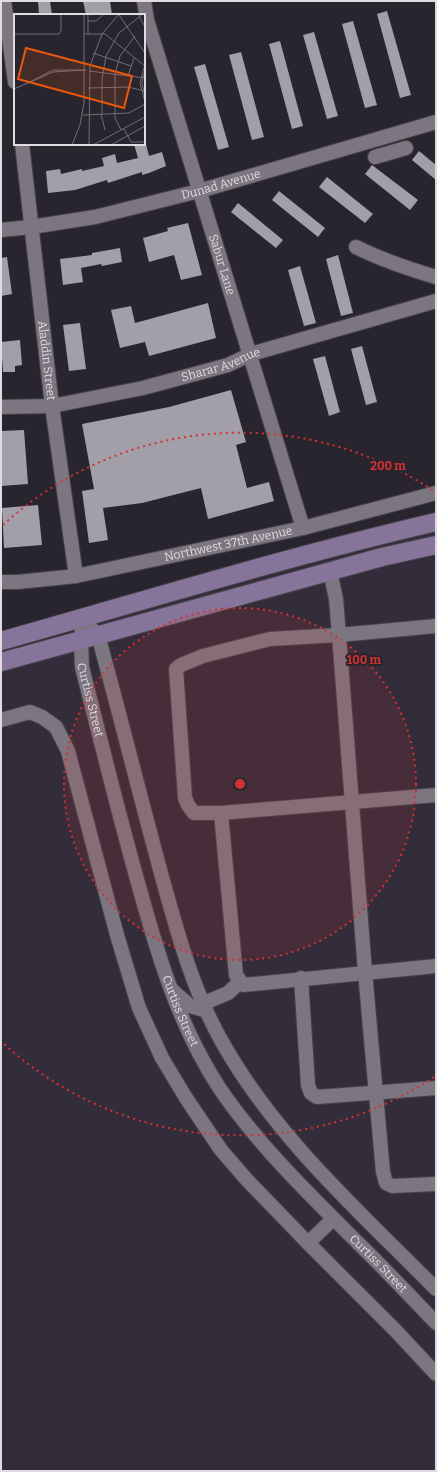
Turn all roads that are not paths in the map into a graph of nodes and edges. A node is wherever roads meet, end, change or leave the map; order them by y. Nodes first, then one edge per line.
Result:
1 (4, 1) edge
2 (144, 1) edge
3 (6, 53) edge
4 (14, 79) edge
5 (436, 122) edge
6 (386, 136) junction
7 (22, 145) edge
8 (406, 148) dead end
9 (392, 153) junction
10 (375, 157) dead end
11 (199, 191) junction
12 (32, 227) junction
13 (1, 230) edge
14 (356, 247) dead end
15 (436, 277) edge
16 (436, 301) edge
17 (251, 354) junction
18 (52, 406) junction
19 (1, 407) edge
20 (436, 492) edge
21 (436, 522) edge
22 (303, 528) junction
23 (436, 545) edge
24 (330, 571) junction
25 (76, 576) junction
26 (1, 582) edge
27 (83, 618) junction
28 (436, 626) edge
29 (98, 635) junction
30 (339, 635) junction
31 (81, 640) junction
32 (1, 641) edge
33 (1, 662) edge
34 (1, 720) edge
35 (436, 795) edge
36 (351, 802) junction
37 (221, 813) junction
38 (436, 966) edge
39 (365, 972) junction
40 (301, 978) junction
41 (240, 982) junction
42 (170, 989) junction
43 (203, 1007) junction
44 (436, 1088) edge
45 (376, 1093) junction
46 (436, 1184) edge
47 (333, 1219) junction
48 (308, 1243) junction
49 (436, 1289) edge
50 (436, 1322) edge
51 (436, 1374) edge

1 - 3 street
2 - 11 street, Sabur Lane
3 - 4 street
5 - 6 street, Dunad Avenue
6 - 9 street
6 - 11 street, Dunad Avenue
7 - 12 street, Aladdin Street
8 - 9 street
9 - 10 street
11 - 12 street, Dunad Avenue
11 - 17 street, Sabur Lane
12 - 13 street, Dunad Avenue
12 - 18 street, Aladdin Street
14 - 15 street
16 - 17 street, Sharar Avenue
17 - 18 street, Sharar Avenue
17 - 22 street, Sabur Lane
18 - 19 street, Sharar Avenue
18 - 25 street, Aladdin Street
20 - 22 street, Northwest 37th Avenue
21 - 27 main road
22 - 25 street, Northwest 37th Avenue
23 - 24 main road
24 - 29 main road
24 - 30 street
25 - 26 street, Northwest 37th Avenue
27 - 29 street
27 - 31 street, Curtiss Street
27 - 32 main road
28 - 30 street
29 - 31 main road
29 - 43 street, Curtiss Street
30 - 36 street
30 - 37 street
31 - 33 main road
31 - 42 street, Curtiss Street
34 - 48 street
35 - 36 street
36 - 37 street
36 - 39 street
37 - 41 street
38 - 39 street
39 - 40 street
39 - 45 street
40 - 41 street
40 - 45 street
41 - 43 street
42 - 43 street
42 - 47 street, Curtiss Street
43 - 49 street, Curtiss Street
44 - 45 street
45 - 46 street
47 - 48 street
47 - 50 street, Curtiss Street
48 - 51 street

